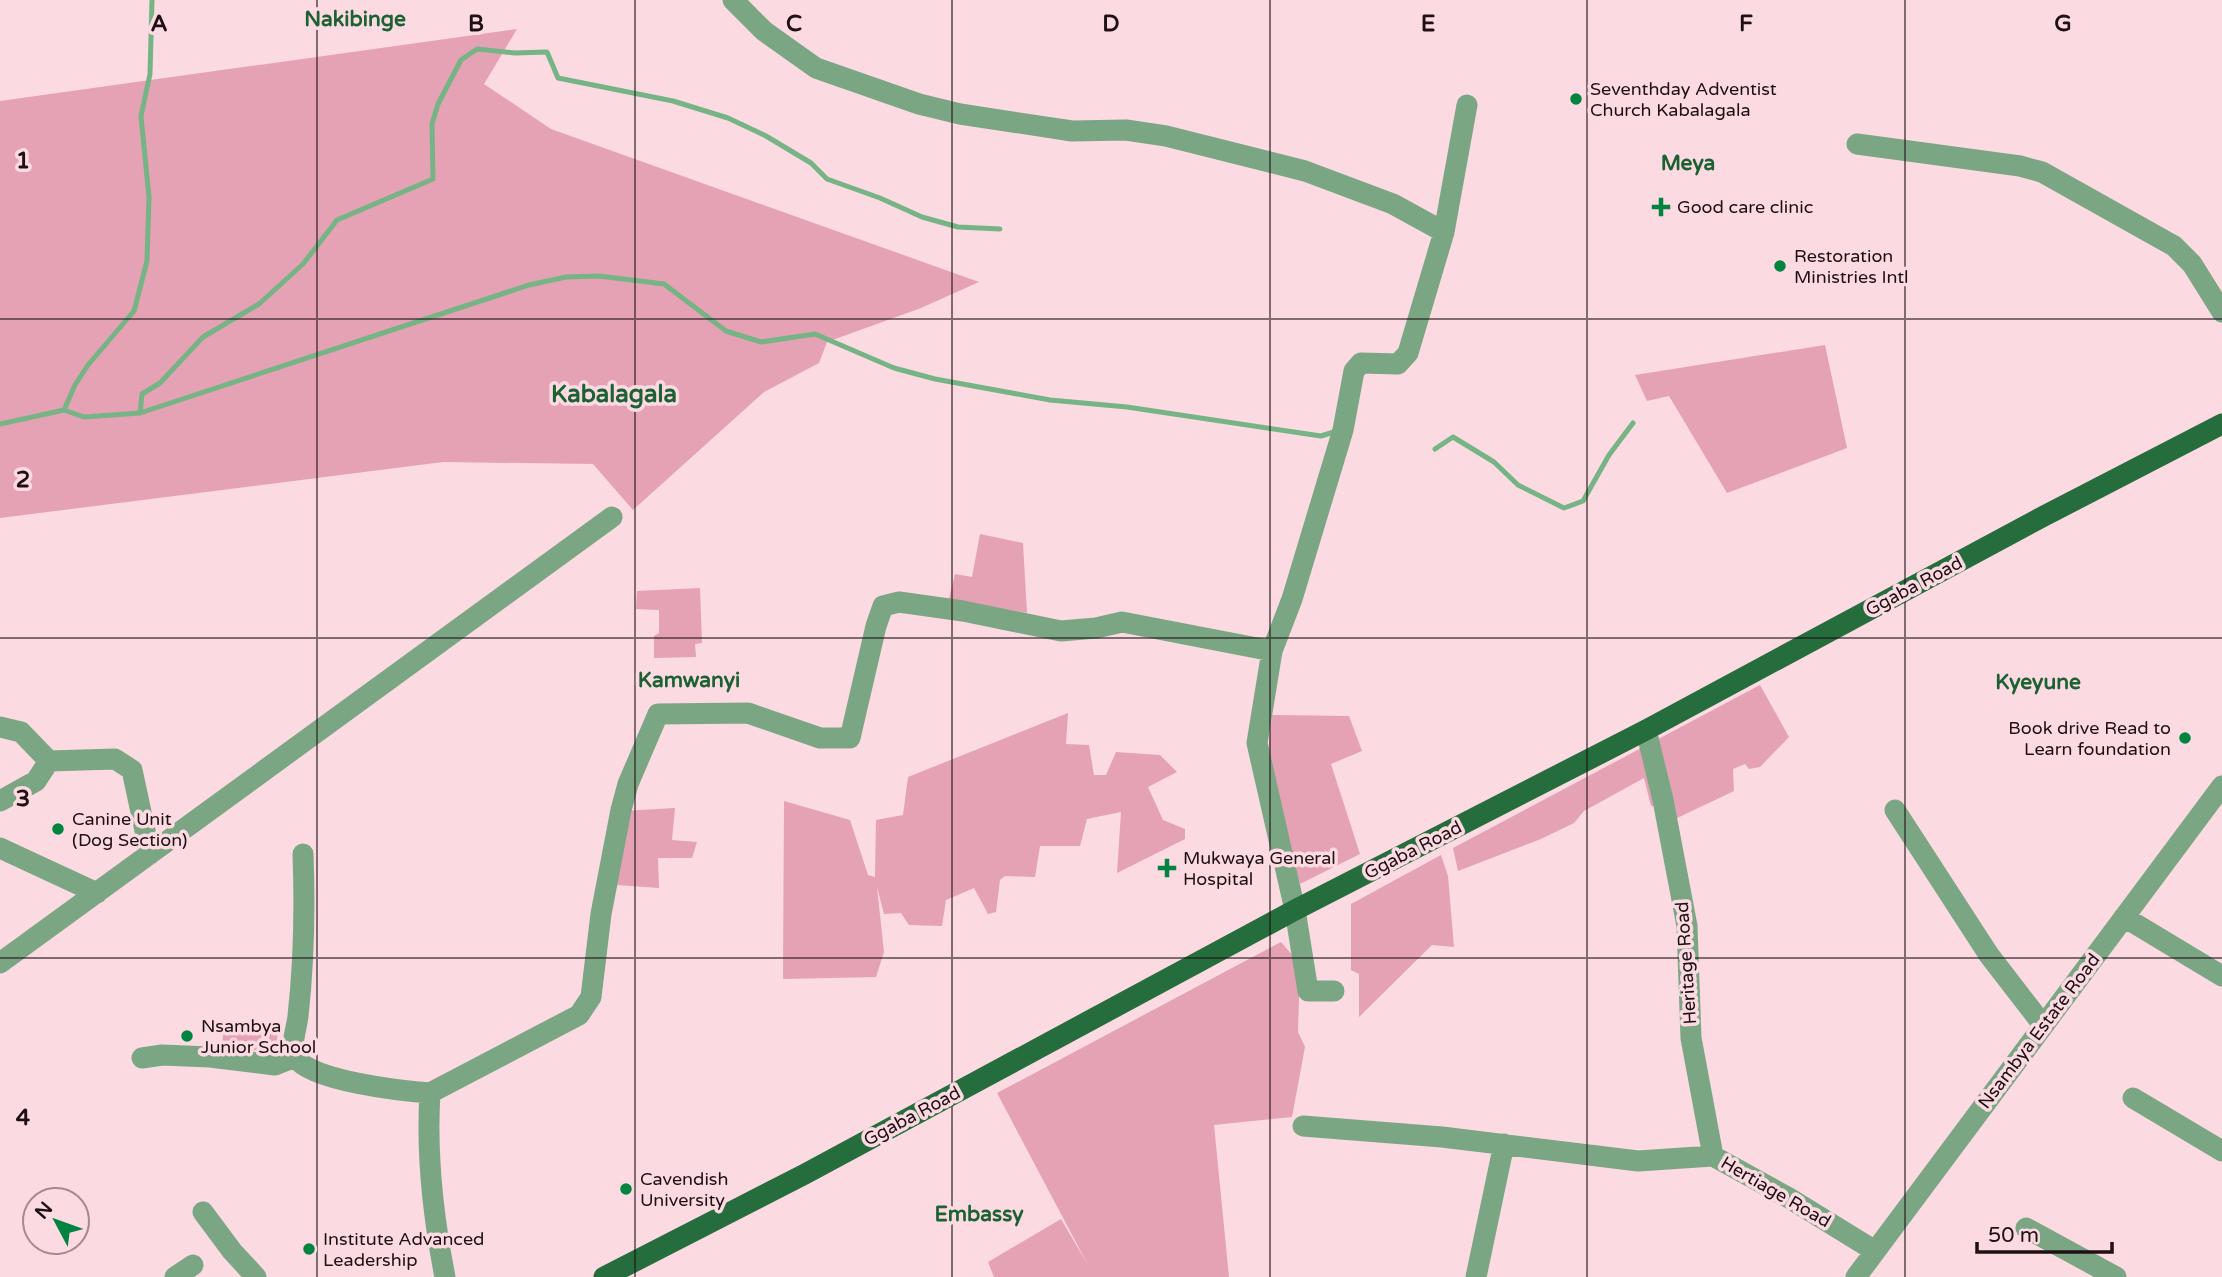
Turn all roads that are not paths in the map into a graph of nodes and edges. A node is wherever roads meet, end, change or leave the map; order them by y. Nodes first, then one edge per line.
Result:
1 (733, 0) edge
2 (1466, 105) dead end
3 (1857, 144) dead end
4 (1444, 232) junction
5 (2222, 312) edge
6 (2222, 424) edge
7 (612, 517) dead end
8 (1272, 651) junction
9 (0, 727) edge
10 (1646, 730) junction
11 (49, 761) junction
12 (2222, 786) edge
13 (0, 801) edge
14 (1895, 810) dead end
15 (0, 848) edge
16 (149, 854) junction
17 (303, 854) dead end
18 (97, 892) junction
19 (1295, 911) junction
20 (2124, 917) junction
21 (0, 963) edge
22 (2222, 976) edge
23 (1334, 991) dead end
24 (2043, 1025) junction
25 (295, 1057) junction
26 (142, 1058) dead end
27 (430, 1093) junction
28 (2133, 1098) dead end
29 (1303, 1126) dead end
30 (1504, 1144) junction
31 (2222, 1151) edge
32 (1713, 1156) junction
33 (203, 1212) dead end
34 (2026, 1228) dead end
35 (1875, 1251) junction
36 (193, 1265) dead end
37 (175, 1277) edge
38 (256, 1277) edge
39 (445, 1277) edge
40 (604, 1277) edge
41 (1476, 1277) edge
42 (1856, 1277) edge
43 (2116, 1277) edge

1 - 4 street
2 - 4 street
3 - 5 street
4 - 8 street
6 - 10 main road, Ggaba Road
7 - 16 street
8 - 19 street
8 - 27 street
9 - 11 street
10 - 19 main road, Ggaba Road
10 - 32 street, Heritage Road
11 - 13 street
11 - 16 street
12 - 20 street, Nsambya Estate Road
14 - 24 street
15 - 18 street
16 - 18 street
17 - 25 street
18 - 21 street
19 - 23 street
19 - 40 main road, Ggaba Road
20 - 22 street
20 - 24 street, Nsambya Estate Road
24 - 35 street, Nsambya Estate Road
25 - 26 street
25 - 27 street
27 - 39 street
28 - 31 street
29 - 30 street, Hertiage Road
30 - 32 street, Hertiage Road
30 - 41 street
32 - 35 street, Hertiage Road
33 - 38 street
34 - 43 street
35 - 42 street, Nsambya Estate Road
36 - 37 street

